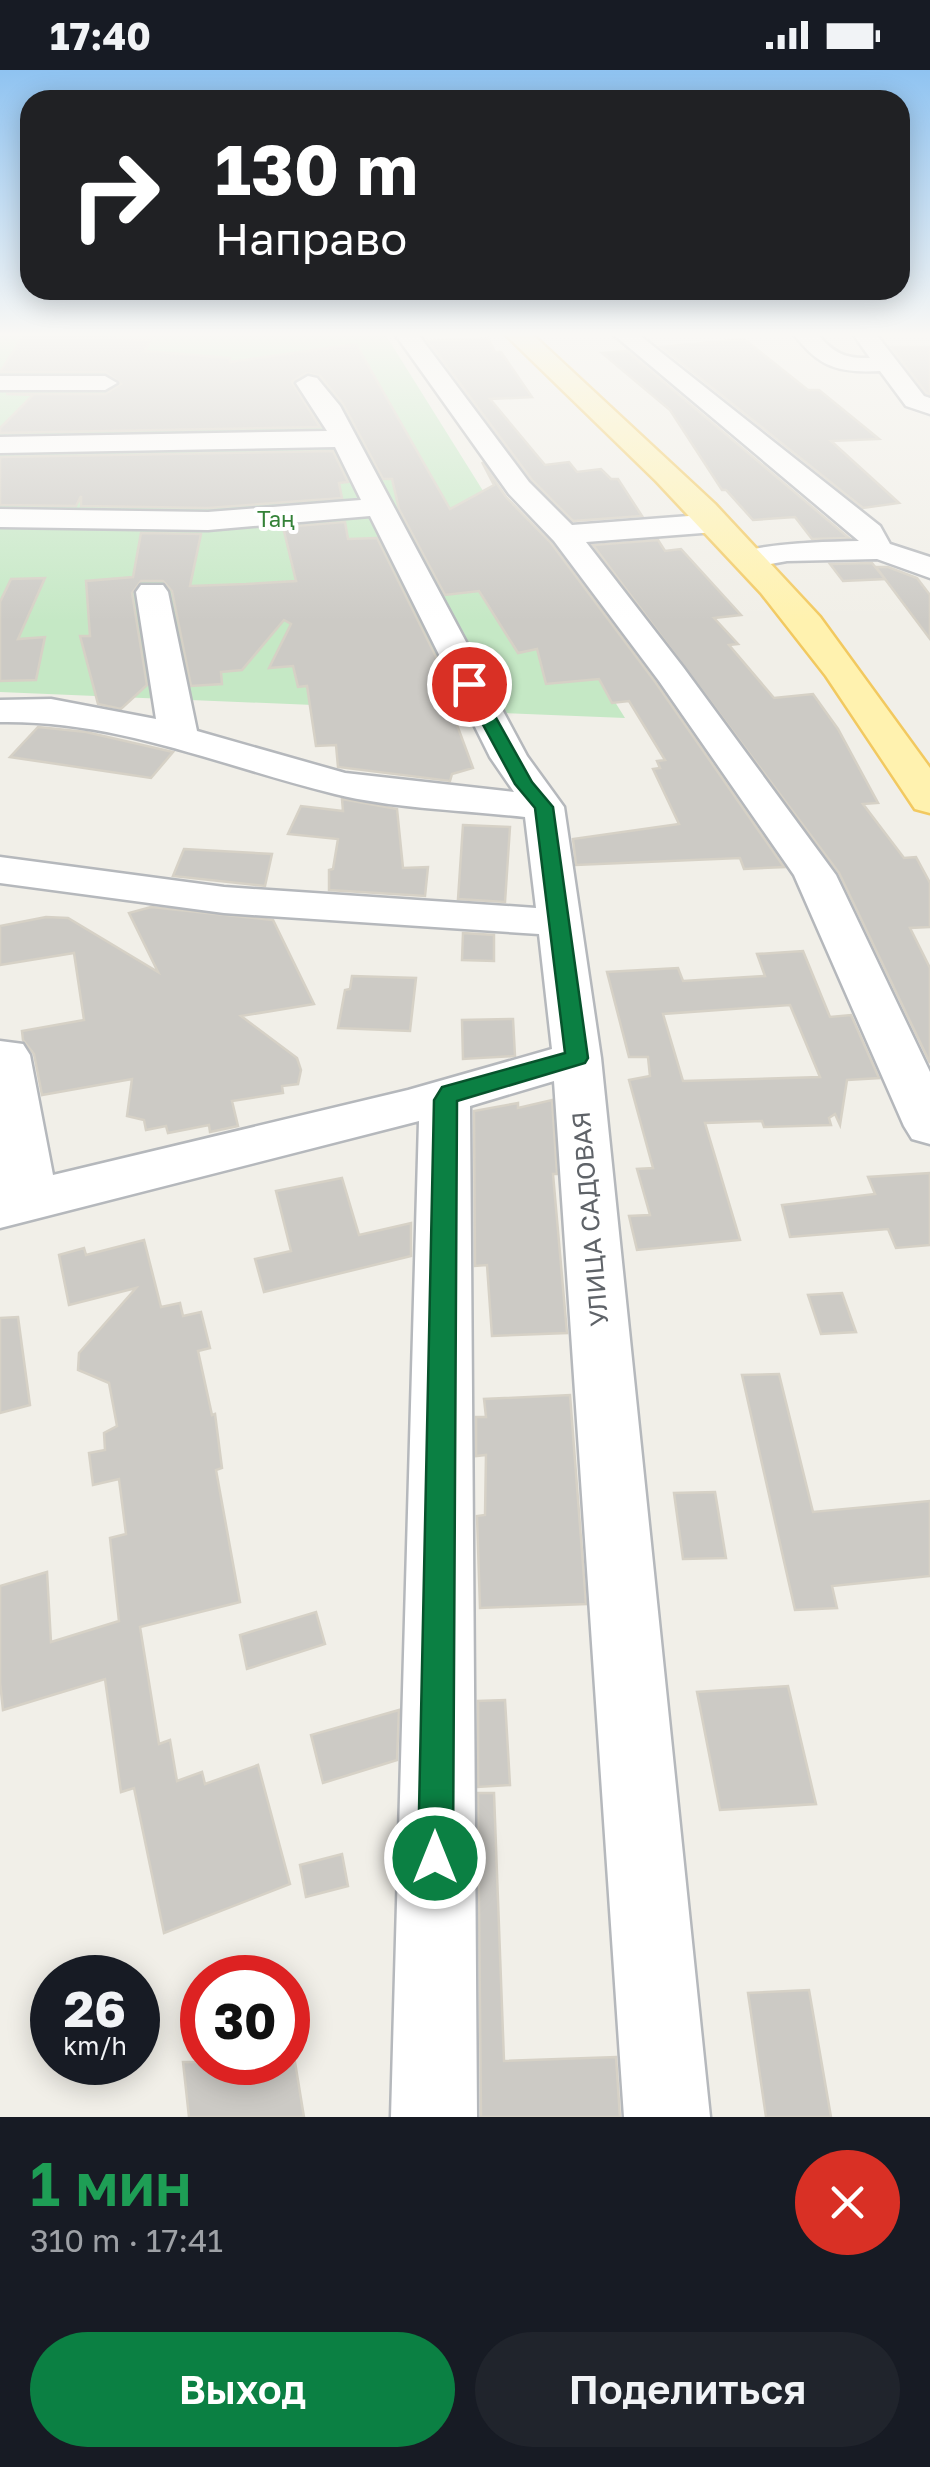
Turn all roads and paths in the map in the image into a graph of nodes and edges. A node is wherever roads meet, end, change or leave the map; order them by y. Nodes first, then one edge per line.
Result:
1 (338, 430) edge
2 (476, 430) edge
3 (617, 430) edge
4 (742, 430) edge
5 (342, 439) junction
6 (0, 445) edge
7 (378, 507) junction
8 (0, 518) edge
9 (715, 523) junction
10 (565, 535) junction
11 (878, 550) junction
12 (749, 559) junction
13 (930, 569) edge
14 (152, 592) dead end
15 (0, 710) edge
16 (181, 738) junction
17 (930, 800) edge
18 (544, 807) junction
19 (0, 870) edge
20 (556, 922) junction
21 (6, 1055) dead end
22 (577, 1058) junction
23 (450, 1092) junction
24 (930, 1126) edge
25 (16, 1204) edge
26 (434, 2117) edge
27 (666, 2117) edge

1 - 5 street, УЛИЦА САДОВАЯ
2 - 10 street
3 - 9 main road
4 - 11 street
5 - 6 street
5 - 7 street, УЛИЦА САДОВАЯ
7 - 8 street
7 - 18 street, УЛИЦА САДОВАЯ
9 - 10 street
9 - 12 main road
10 - 24 street
11 - 12 street
11 - 13 street
12 - 17 main road
14 - 16 street
15 - 16 street
16 - 18 street
18 - 20 street, УЛИЦА САДОВАЯ
19 - 20 street
20 - 22 street, УЛИЦА САДОВАЯ
21 - 25 street
22 - 23 street
22 - 27 street, УЛИЦА САДОВАЯ
23 - 25 street
23 - 26 street

